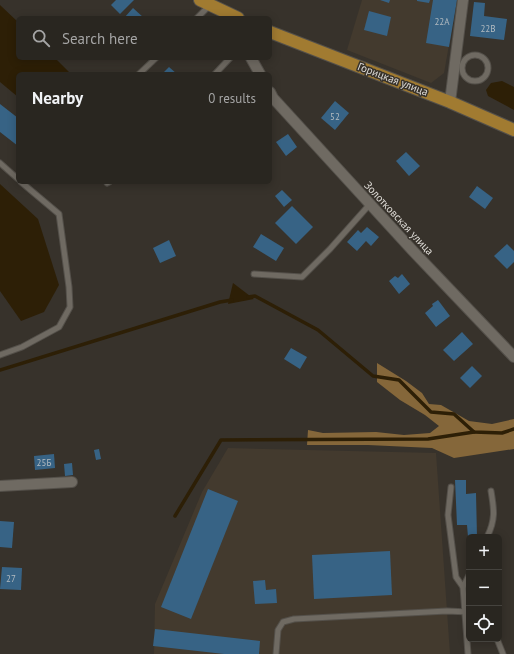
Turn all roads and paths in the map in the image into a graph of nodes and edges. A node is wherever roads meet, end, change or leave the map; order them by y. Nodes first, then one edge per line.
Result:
1 (463, 0) edge
2 (205, 2) edge
3 (198, 16) edge
4 (234, 16) edge
5 (272, 33) edge
6 (154, 60) edge
7 (228, 60) edge
8 (252, 60) edge
9 (459, 66) junction
10 (141, 72) edge
11 (217, 72) edge
12 (259, 72) edge
13 (272, 96) edge
14 (450, 102) junction
15 (514, 130) edge
16 (0, 163) edge
17 (16, 177) edge
18 (26, 184) edge
19 (370, 204) junction
20 (254, 274) dead end
21 (0, 355) edge
22 (514, 357) edge
23 (72, 482) dead end
24 (0, 486) edge
25 (451, 487) dead end
26 (491, 491) dead end
27 (488, 534) edge
28 (466, 581) edge
29 (463, 587) junction
30 (466, 606) edge
31 (466, 612) edge
32 (468, 642) edge
33 (498, 642) edge
34 (276, 654) edge
35 (468, 654) edge
36 (504, 654) edge

1 - 9 street
2 - 3 lane
2 - 4 main road
5 - 14 main road, Горицкая улица
6 - 10 lane
7 - 11 lane
8 - 12 street
9 - 9 lane
9 - 14 street
13 - 19 street, Золотковская улица
14 - 15 main road, Горицкая улица
16 - 17 lane
18 - 21 lane
19 - 20 lane
19 - 22 street, Золотковская улица
23 - 24 street
25 - 29 lane
26 - 27 lane
28 - 29 lane
29 - 30 lane
31 - 34 lane
32 - 35 lane
33 - 36 lane

